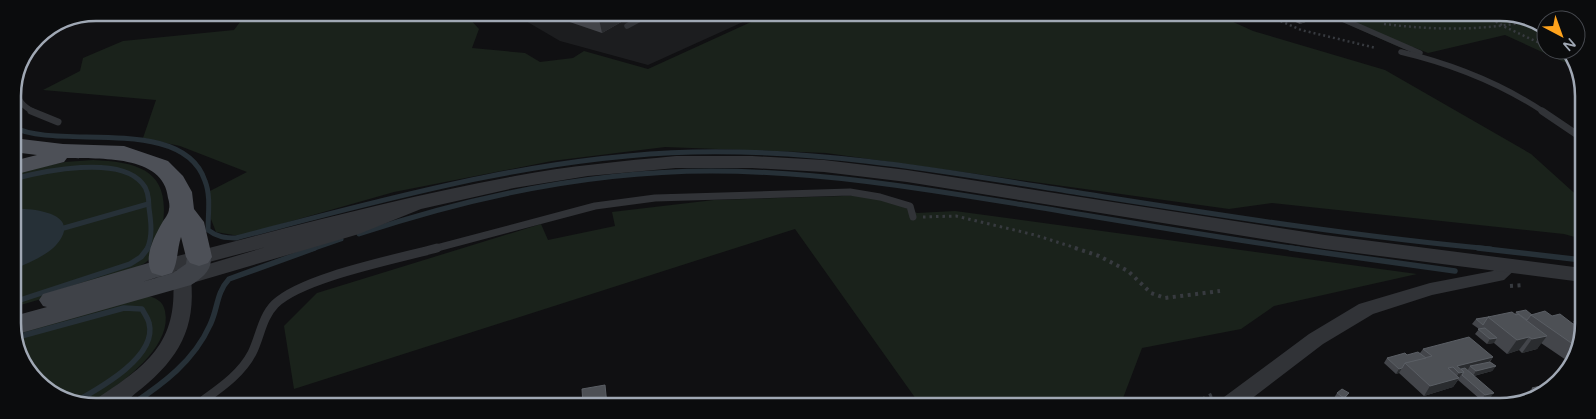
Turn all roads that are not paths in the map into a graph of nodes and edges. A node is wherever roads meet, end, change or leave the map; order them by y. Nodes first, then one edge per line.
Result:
1 (637, 21) edge
2 (1347, 21) edge
3 (628, 26) dead end
4 (1401, 52) road end
5 (1432, 58) junction
6 (21, 106) edge
7 (58, 122) dead end
8 (1575, 133) edge
9 (21, 146) edge
10 (91, 152) junction
11 (21, 166) edge
12 (413, 206) junction
13 (182, 210) junction
14 (913, 217) road end
15 (199, 257) junction
16 (172, 273) junction
17 (1575, 275) edge
18 (1510, 276) junction
19 (21, 310) edge
20 (21, 324) edge
21 (113, 398) edge
22 (206, 398) edge
23 (1238, 398) edge

1 - 3 lane
2 - 5 lane
4 - 5 lane
5 - 8 lane
6 - 7 lane
9 - 10 main road
10 - 11 main road
10 - 13 main road
12 - 15 street
12 - 16 street
12 - 18 street
13 - 15 main road
13 - 16 main road
14 - 22 lane
15 - 16 main road
16 - 19 main road
16 - 20 main road
16 - 21 street
17 - 18 street
18 - 23 street

